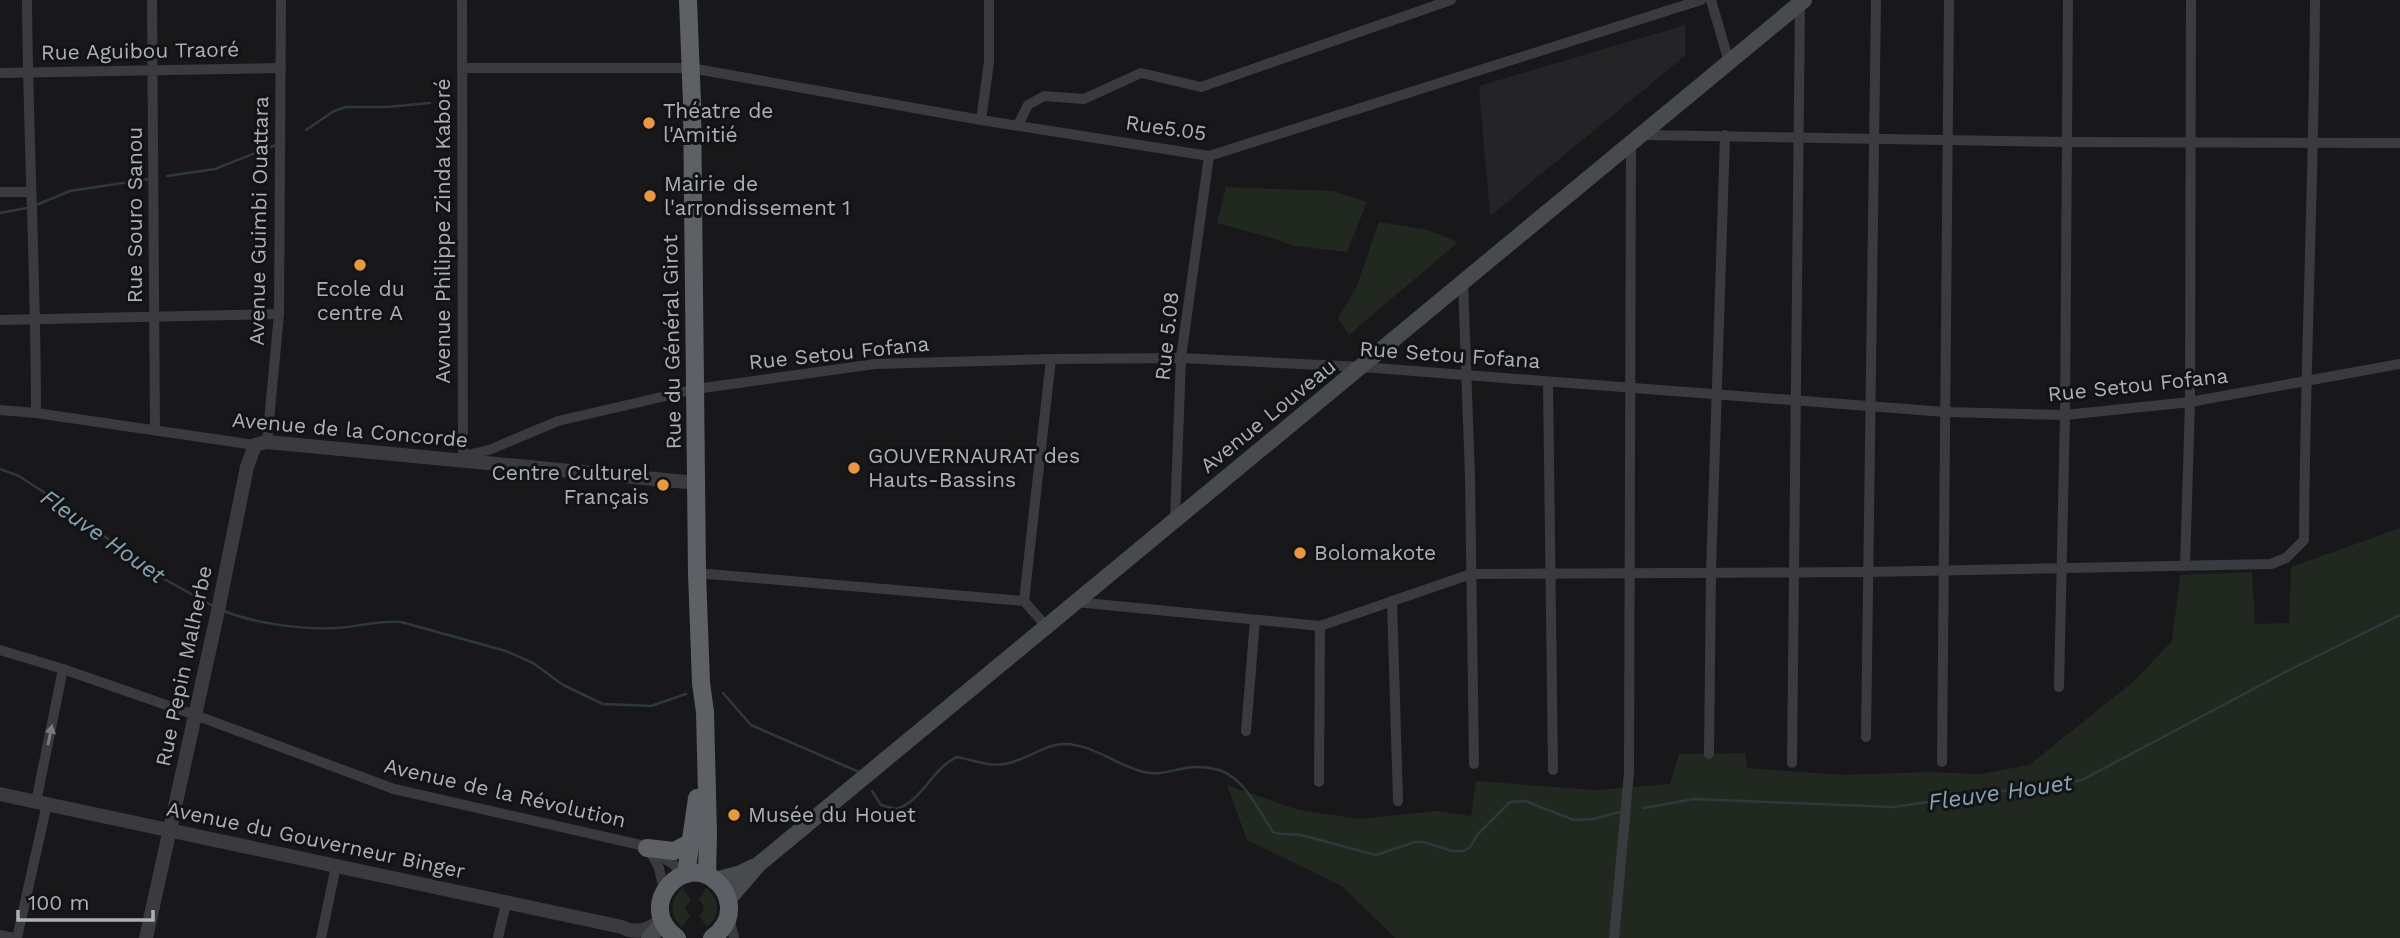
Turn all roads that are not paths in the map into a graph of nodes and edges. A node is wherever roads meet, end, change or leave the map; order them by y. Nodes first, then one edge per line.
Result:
1 (27, 0) edge
2 (152, 0) edge
3 (281, 0) edge
4 (462, 0) edge
5 (688, 0) edge
6 (989, 0) edge
7 (1451, 0) edge
8 (1701, 0) edge
9 (1711, 0) edge
10 (1876, 0) edge
11 (1949, 0) edge
12 (2068, 0) edge
13 (2191, 0) edge
14 (2315, 0) edge
15 (1802, 1) edge
16 (1729, 62) junction
17 (281, 68) junction
18 (461, 68) junction
19 (691, 68) junction
20 (153, 70) junction
21 (0, 73) edge
22 (28, 73) junction
23 (981, 120) junction
24 (1018, 125) junction
25 (1725, 135) junction
26 (1798, 138) junction
27 (1874, 138) junction
28 (1636, 139) junction
29 (1948, 139) junction
30 (2067, 142) junction
31 (2190, 142) junction
32 (2314, 142) junction
33 (2400, 143) edge
34 (1209, 156) junction
35 (0, 192) edge
36 (31, 196) junction
37 (1463, 282) junction
38 (279, 314) junction
39 (155, 316) junction
40 (0, 320) edge
41 (36, 320) junction
42 (1181, 358) junction
43 (1051, 359) junction
44 (2400, 364) edge
45 (1362, 367) junction
46 (1465, 376) junction
47 (2305, 380) junction
48 (1548, 382) junction
49 (1630, 388) junction
50 (696, 389) junction
51 (1717, 395) junction
52 (1796, 401) junction
53 (2190, 402) junction
54 (1870, 407) junction
55 (0, 410) edge
56 (1945, 412) junction
57 (36, 413) junction
58 (2066, 415) junction
59 (155, 430) junction
60 (261, 444) junction
61 (463, 459) junction
62 (696, 483) junction
63 (1175, 521) junction
64 (2185, 566) junction
65 (2062, 568) junction
66 (1944, 570) junction
67 (1794, 571) junction
68 (1711, 572) junction
69 (1868, 572) junction
70 (697, 573) junction
71 (1629, 573) junction
72 (1471, 574) junction
73 (1550, 574) junction
74 (1024, 601) junction
75 (1392, 601) junction
76 (1076, 602) junction
77 (1255, 620) junction
78 (1046, 626) junction
79 (1320, 626) junction
80 (0, 650) edge
81 (64, 669) junction
82 (701, 683) junction
83 (2059, 687) dead end
84 (195, 715) junction
85 (1246, 731) dead end
86 (1866, 737) dead end
87 (1709, 754) dead end
88 (1942, 762) dead end
89 (1792, 763) dead end
90 (1474, 764) dead end
91 (1553, 770) dead end
92 (1319, 782) dead end
93 (0, 794) edge
94 (1398, 801) dead end
95 (41, 803) junction
96 (169, 830) junction
97 (690, 843) junction
98 (646, 847) junction
99 (759, 864) junction
100 (336, 866) junction
101 (685, 874) junction
102 (711, 878) junction
103 (664, 890) junction
104 (506, 902) junction
105 (728, 907) junction
106 (656, 924) edge
107 (622, 928) junction
108 (0, 935) edge
109 (15, 938) edge
110 (146, 938) edge
111 (321, 938) edge
112 (498, 938) edge
113 (677, 938) edge
114 (712, 938) edge
115 (734, 938) edge
116 (1614, 938) edge

1 - 22 street
2 - 20 street, Rue Souro Sanou
3 - 17 street, Avenue Guimbi Ouattara
4 - 18 street, Avenue Philippe Zinda Kaboré
5 - 19 highway, Rue du Général Girot
6 - 23 street
7 - 24 street
8 - 34 street, Rue5.05
9 - 16 street
10 - 27 street
11 - 29 street
12 - 30 street
13 - 31 street
14 - 32 street
15 - 16 main road, Avenue Louveau
15 - 26 street
16 - 28 main road, Avenue Louveau
17 - 20 street, Rue Aguibou Traoré
17 - 38 street, Avenue Guimbi Ouattara
18 - 19 street, Rue5.05
18 - 61 street, Avenue Philippe Zinda Kaboré
19 - 23 street, Rue5.05
19 - 50 highway, Rue du Général Girot
20 - 22 street, Rue Aguibou Traoré
20 - 39 street, Rue Souro Sanou
21 - 22 street, Rue Aguibou Traoré
22 - 36 street
23 - 24 street, Rue5.05
24 - 34 street, Rue5.05
25 - 26 street
25 - 28 street
25 - 51 street
26 - 27 street
26 - 52 street
27 - 29 street
27 - 54 street
28 - 37 main road, Avenue Louveau
28 - 49 street
29 - 30 street
29 - 56 street
30 - 31 street
30 - 58 street
31 - 32 street
31 - 53 street
32 - 33 street
32 - 47 street
34 - 42 street, Rue 5.08
35 - 36 street
36 - 41 street
37 - 45 main road, Avenue Louveau
37 - 46 street
38 - 39 street
38 - 60 street, Avenue Guimbi Ouattara
39 - 41 street
39 - 59 street, Rue Souro Sanou
40 - 41 street
41 - 57 street
42 - 43 street, Rue Setou Fofana
42 - 45 street, Rue Setou Fofana
42 - 63 street, Rue 5.08
43 - 50 street, Rue Setou Fofana
43 - 74 street
44 - 47 street, Rue Setou Fofana
45 - 46 street, Rue Setou Fofana
45 - 63 main road, Avenue Louveau
46 - 48 street, Rue Setou Fofana
46 - 72 street
47 - 53 street, Rue Setou Fofana
47 - 64 street
48 - 49 street, Rue Setou Fofana
48 - 73 street
49 - 51 street, Rue Setou Fofana
49 - 71 street
50 - 61 street, Rue Setou Fofana
50 - 62 highway, Rue du Général Girot
51 - 52 street, Rue Setou Fofana
51 - 68 street
52 - 54 street, Rue Setou Fofana
52 - 67 street
53 - 58 street, Rue Setou Fofana
53 - 64 street
54 - 56 street, Rue Setou Fofana
54 - 69 street
55 - 57 street, Avenue de la Concorde
56 - 58 street, Rue Setou Fofana
56 - 66 street
57 - 59 street, Avenue de la Concorde
58 - 65 street
59 - 60 street, Avenue de la Concorde
60 - 61 street, Avenue de la Concorde
60 - 84 street, Rue Pepin Malherbe
61 - 62 street, Avenue de la Concorde
62 - 70 highway, Rue du Général Girot
63 - 76 main road, Avenue Louveau
64 - 65 street
65 - 66 street
65 - 83 street
66 - 69 street
66 - 88 street
67 - 68 street
67 - 69 street
67 - 89 street
68 - 71 street
68 - 87 street
69 - 86 street
70 - 74 street
70 - 82 highway, Rue du Général Girot
71 - 73 street
71 - 116 street
72 - 73 street
72 - 75 street
72 - 90 street
73 - 91 street
74 - 78 street
75 - 79 street
75 - 94 street
76 - 77 street
76 - 78 main road, Avenue Louveau
77 - 79 street
77 - 85 street
78 - 99 main road, Avenue Louveau
79 - 92 street
80 - 81 street, Avenue de la Révolution
81 - 84 street, Avenue de la Révolution
95 -> 81 street
82 - 97 highway
82 - 102 highway
84 - 96 street, Rue Pepin Malherbe
84 - 98 street, Avenue de la Révolution
93 - 95 street, Avenue du Gouverneur Binger
95 - 96 street, Avenue du Gouverneur Binger
95 - 109 street
96 - 100 street, Avenue du Gouverneur Binger
96 - 110 street, Rue Pepin Malherbe
97 - 98 highway
97 - 101 highway
98 - 101 street, Avenue de la Révolution
98 - 103 street, Avenue de la Révolution
99 - 102 main road, Avenue Louveau
99 - 105 main road, Avenue Louveau
100 - 104 street, Avenue du Gouverneur Binger
100 - 111 street
101 - 102 highway
101 - 103 highway
102 - 105 highway
103 - 106 highway
104 - 107 street, Avenue du Gouverneur Binger
104 - 112 street
105 - 114 highway
105 - 115 street
106 - 107 street, Avenue du Gouverneur Binger
106 - 107 street
106 - 113 highway
108 - 109 street

